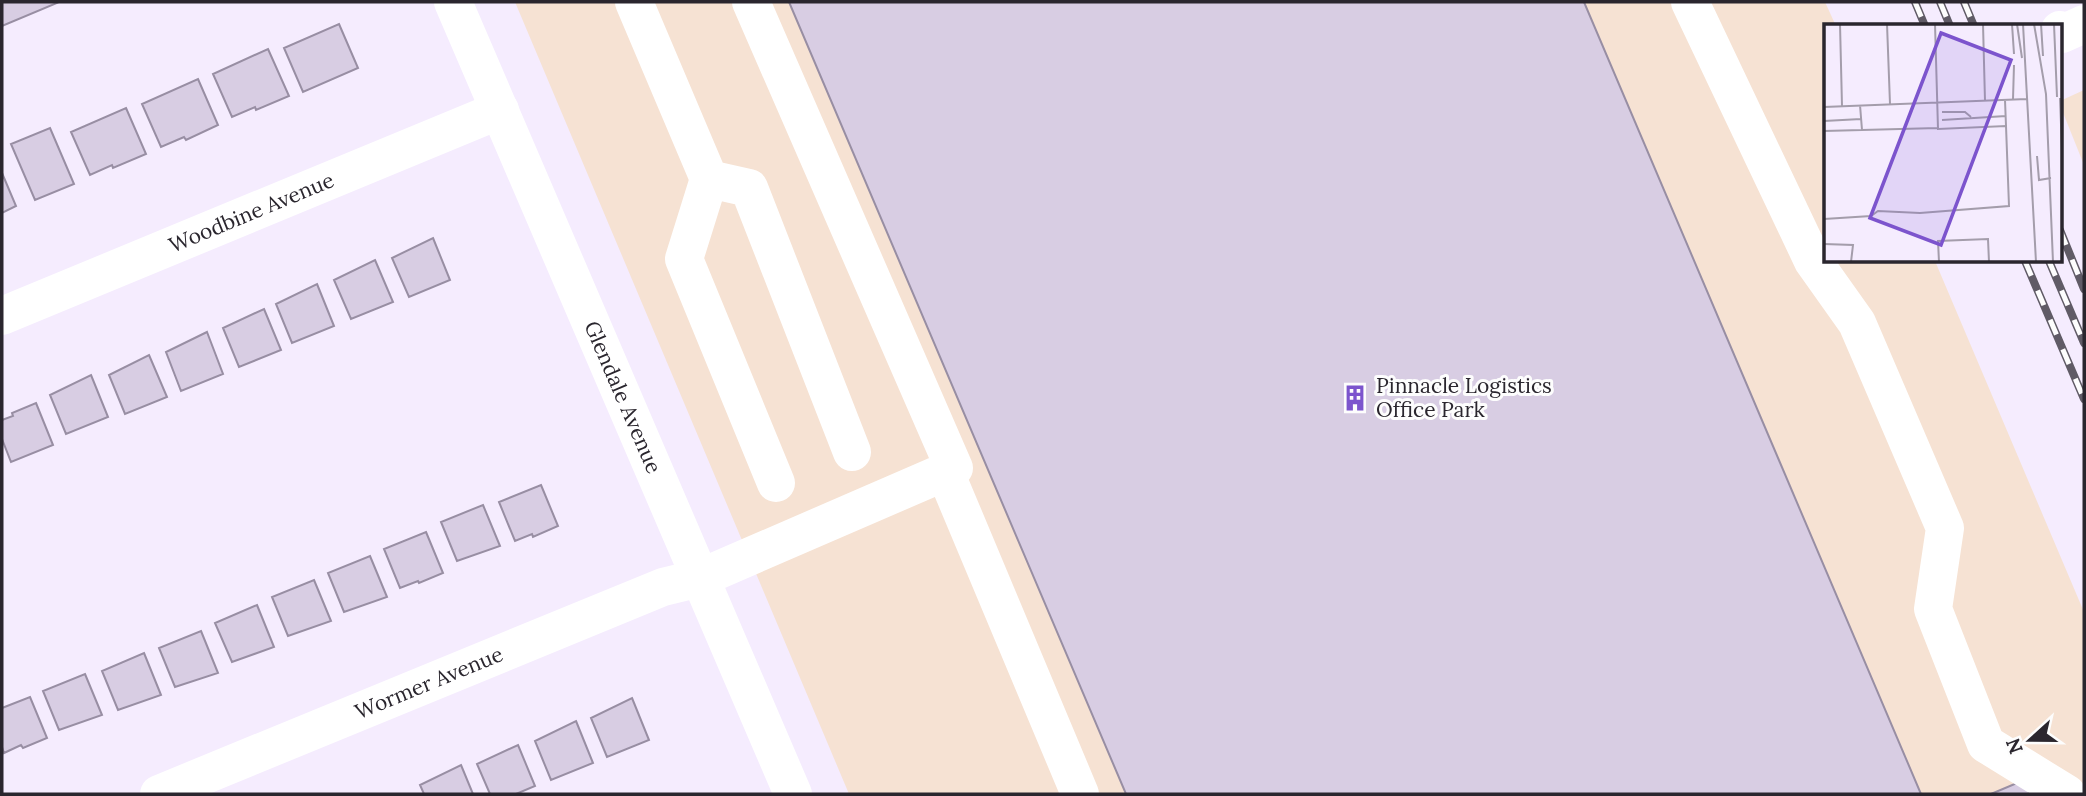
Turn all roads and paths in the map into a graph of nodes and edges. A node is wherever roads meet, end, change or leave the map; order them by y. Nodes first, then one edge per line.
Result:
1 (453, 2) edge
2 (634, 2) edge
3 (751, 2) edge
4 (1690, 2) edge
5 (500, 110) junction
6 (709, 179) junction
7 (2, 316) edge
8 (852, 452) dead end
9 (945, 472) junction
10 (776, 484) dead end
11 (700, 578) junction
12 (159, 794) edge
13 (793, 794) edge
14 (1080, 794) edge
15 (2067, 794) edge

1 - 5 street, Glendale Avenue
2 - 6 street
3 - 9 street
4 - 15 street
5 - 7 street, Woodbine Avenue
5 - 11 street, Glendale Avenue
6 - 8 street
6 - 10 street
9 - 11 street, Wormer Avenue
9 - 14 street
11 - 12 street, Wormer Avenue
11 - 13 street, Glendale Avenue

